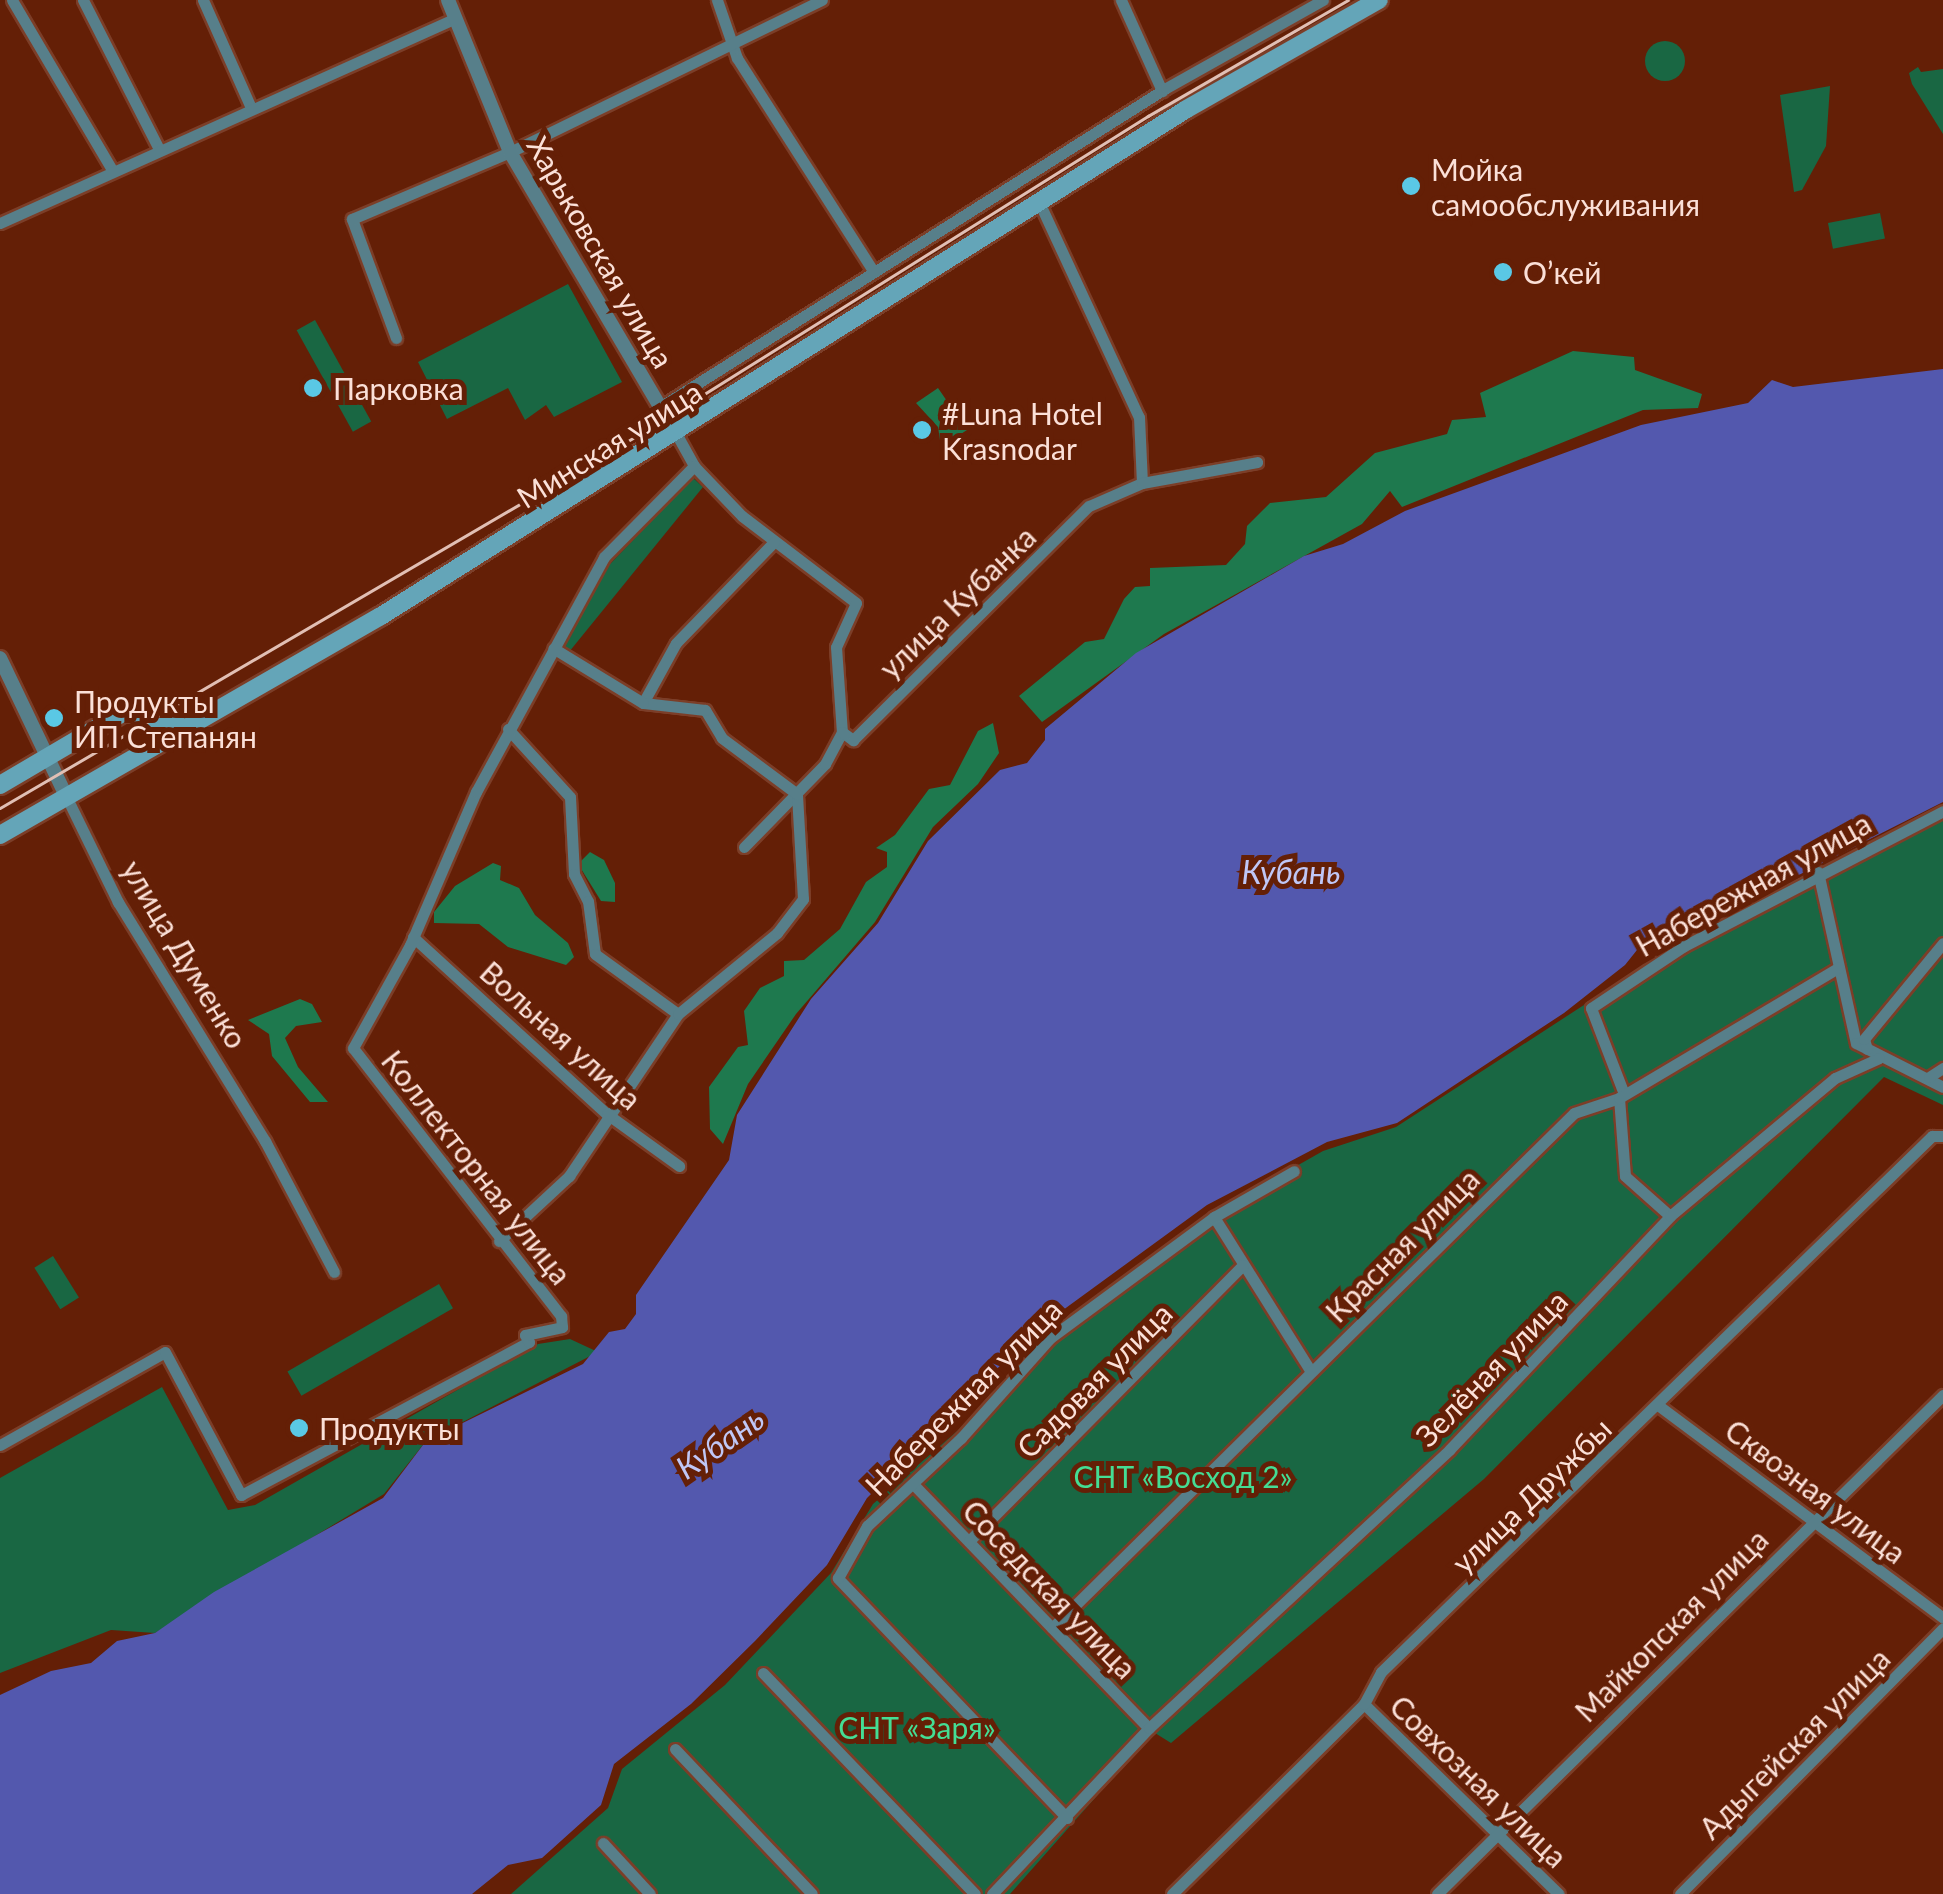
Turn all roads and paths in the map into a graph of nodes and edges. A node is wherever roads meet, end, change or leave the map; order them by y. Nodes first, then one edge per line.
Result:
1 (12, 0) edge
2 (84, 0) edge
3 (203, 0) edge
4 (448, 0) edge
5 (717, 0) edge
6 (822, 0) edge
7 (1121, 0) edge
8 (1323, 0) edge
9 (1379, 0) edge
10 (454, 19) junction
11 (733, 39) junction
12 (1162, 91) junction
13 (250, 108) junction
14 (159, 148) junction
15 (510, 152) junction
16 (112, 170) junction
17 (1040, 202) junction
18 (0, 224) edge
19 (874, 272) junction
20 (396, 338) dead end
21 (660, 408) junction
22 (677, 435) junction
23 (1258, 462) dead end
24 (694, 466) junction
25 (1142, 483) junction
26 (774, 542) junction
27 (553, 648) junction
28 (0, 658) edge
29 (643, 703) junction
30 (199, 720) junction
31 (149, 722) junction
32 (508, 729) junction
33 (842, 732) junction
34 (49, 756) junction
35 (123, 762) junction
36 (0, 786) edge
37 (797, 794) junction
38 (66, 796) junction
39 (1943, 810) edge
40 (0, 835) edge
41 (744, 848) dead end
42 (1818, 872) junction
43 (413, 937) junction
44 (1943, 943) edge
45 (1838, 968) junction
46 (678, 1014) junction
47 (1879, 1058) junction
48 (1943, 1068) edge
49 (1928, 1077) junction
50 (1943, 1088) edge
51 (1622, 1096) junction
52 (607, 1114) junction
53 (1938, 1136) edge
54 (679, 1166) dead end
55 (1294, 1170) dead end
56 (1670, 1216) junction
57 (1214, 1217) junction
58 (498, 1241) junction
59 (1243, 1265) junction
60 (334, 1272) dead end
61 (1310, 1370) junction
62 (1943, 1395) edge
63 (1659, 1406) junction
64 (0, 1444) edge
65 (914, 1485) junction
66 (1812, 1518) junction
67 (970, 1541) junction
68 (1943, 1618) edge
69 (1052, 1628) junction
70 (1943, 1628) edge
71 (764, 1673) dead end
72 (1364, 1704) junction
73 (1149, 1728) junction
74 (675, 1749) dead end
75 (1067, 1818) junction
76 (1498, 1834) junction
77 (603, 1844) dead end
78 (650, 1894) edge
79 (812, 1894) edge
80 (975, 1894) edge
81 (992, 1894) edge
82 (1172, 1894) edge
83 (1437, 1894) edge
84 (1559, 1894) edge
85 (1680, 1894) edge

1 - 16 street
2 - 14 street
3 - 13 street
4 - 10 street, Харьковская улица
5 - 11 street
6 - 11 street
7 - 12 street
8 - 12 street, Минская улица
9 - 17 main road, Минская улица
10 - 13 street
10 - 15 street, Харьковская улица
11 - 15 street
11 - 19 street
12 - 19 street, Минская улица
13 - 14 street
14 - 16 street
15 - 20 street
15 - 21 street, Харьковская улица
16 - 18 street
17 - 22 main road, Минская улица
17 - 25 street
19 - 21 street, Минская улица
21 - 22 street, Харьковская улица
22 - 24 street, Харьковская улица
22 - 30 main road, Минская улица
23 - 25 street, улица Кубанка
24 - 26 street, Харьковская улица
24 - 27 street
25 - 33 street, улица Кубанка
26 - 29 street
26 - 33 street, Харьковская улица
27 - 29 street
27 - 32 street
28 - 34 street, улица Думенко
29 - 37 street
30 - 31 main road
30 - 35 main road, Минская улица
31 - 34 main road
31 - 35 main road
32 - 43 street
32 - 46 street
33 - 37 street
34 - 36 main road
34 - 38 street, улица Думенко
35 - 38 main road, Минская улица
37 - 41 street
37 - 46 street
38 - 40 main road, Минская улица
38 - 60 street, улица Думенко
39 - 42 street, Набережная улица
42 - 45 street
42 - 51 street, Набережная улица
43 - 52 street, Вольная улица
43 - 58 street, Коллекторная улица
44 - 47 street
45 - 47 street
45 - 51 street, Красная улица
46 - 52 street
47 - 49 street
47 - 56 street, Зелёная улица
48 - 49 street
49 - 50 street
51 - 56 street
51 - 61 street, Красная улица
52 - 54 street, Вольная улица
52 - 58 street
53 - 63 street, улица Дружбы
55 - 57 street, Набережная улица
56 - 73 street, Зелёная улица
57 - 59 street
57 - 65 street, Набережная улица
58 - 64 street, Коллекторная улица
59 - 61 street
59 - 67 street, Садовая улица
61 - 69 street, Красная улица
62 - 66 street, Майкопская улица
63 - 66 street, Сквозная улица
63 - 72 street, улица Дружбы
65 - 67 street, Соседская улица
65 - 75 street, Набережная улица
66 - 68 street, Сквозная улица
66 - 76 street, Майкопская улица
67 - 69 street, Соседская улица
69 - 73 street, Соседская улица
70 - 85 street, Адыгейская улица
71 - 80 street
72 - 76 street, Совхозная улица
72 - 82 street, улица Дружбы
73 - 75 street, Зелёная улица
74 - 79 street
75 - 81 street, Зелёная улица
76 - 83 street, Майкопская улица
76 - 84 street, Совхозная улица
77 - 78 street

